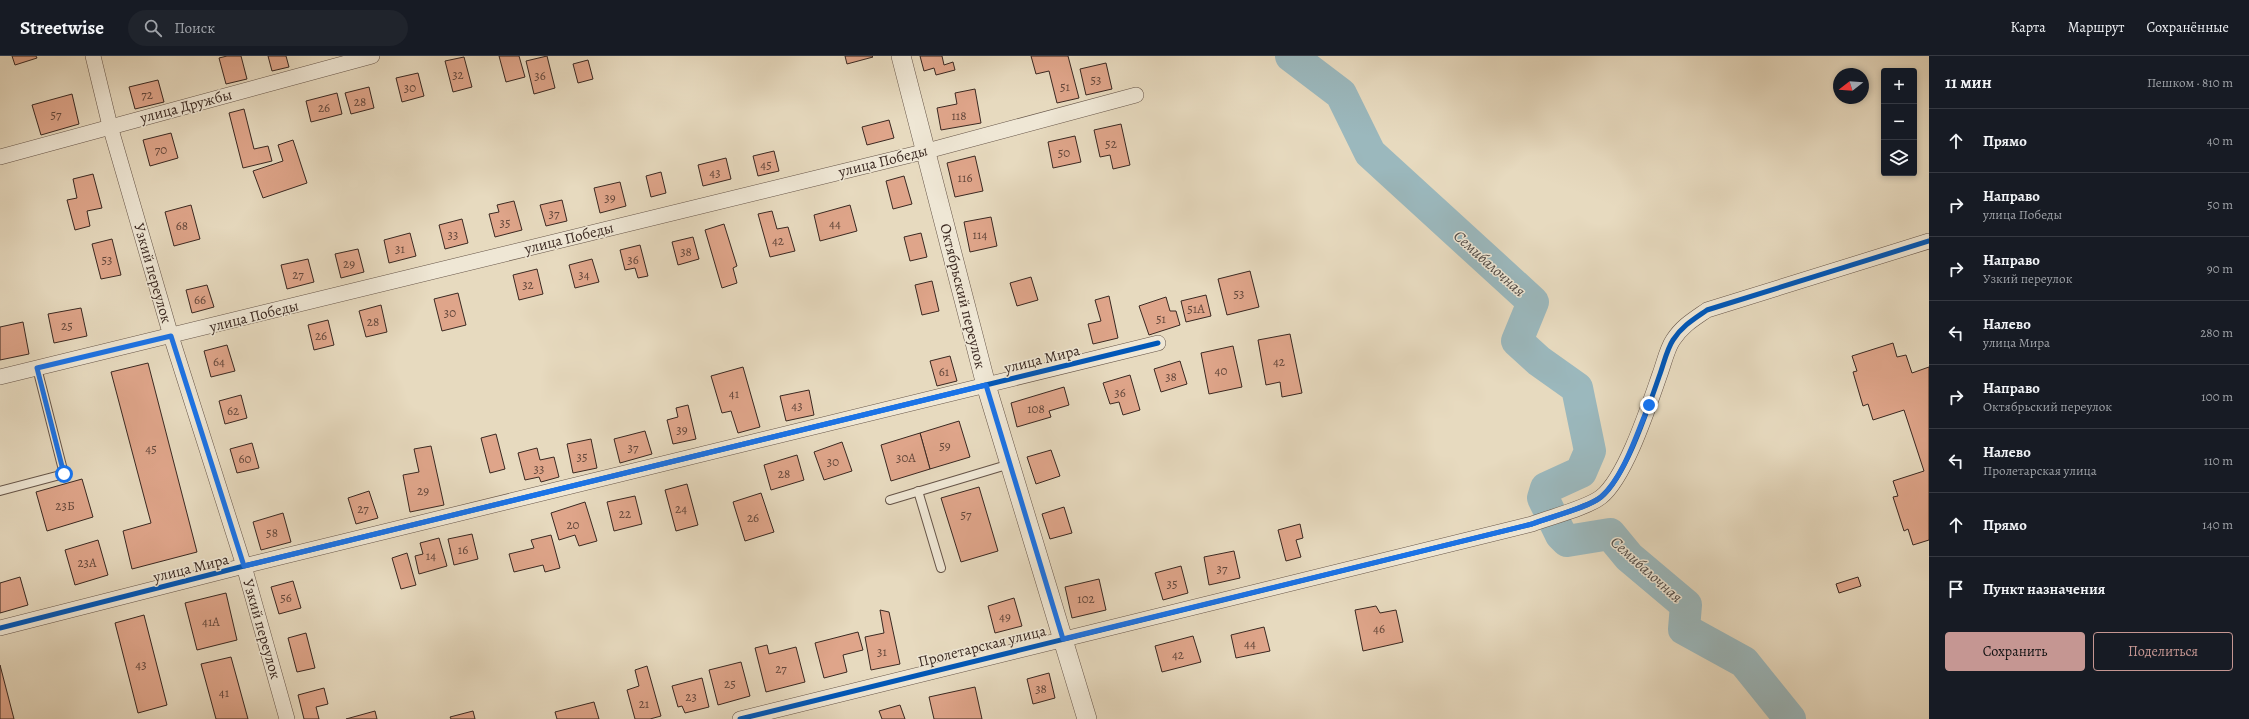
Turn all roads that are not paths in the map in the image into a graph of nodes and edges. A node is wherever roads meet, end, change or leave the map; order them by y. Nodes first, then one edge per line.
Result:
1 (93, 56) edge
2 (372, 56) edge
3 (901, 56) edge
4 (1136, 95) dead end
5 (110, 126) junction
6 (927, 151) junction
7 (0, 157) edge
8 (1929, 241) edge
9 (171, 336) junction
10 (1158, 343) dead end
11 (37, 368) junction
12 (0, 377) edge
13 (986, 385) junction
14 (1010, 464) junction
15 (0, 491) edge
16 (918, 491) junction
17 (890, 500) dead end
18 (244, 566) junction
19 (941, 568) dead end
20 (0, 628) edge
21 (1063, 639) junction
22 (287, 719) edge
23 (740, 719) edge
24 (1087, 719) edge

1 - 5 street, Узкий переулок
2 - 5 street, улица Дружбы
3 - 6 street, Октябрьский переулок
4 - 6 street, улица Победы
5 - 7 street, улица Дружбы
5 - 9 street, Узкий переулок
6 - 9 street, улица Победы
6 - 13 street, Октябрьский переулок
8 - 21 street, Пролетарская улица
9 - 11 street, улица Победы
9 - 18 street, Узкий переулок
10 - 13 street, улица Мира
11 - 12 street, улица Победы
11 - 15 lane
13 - 14 street, Октябрьский переулок
13 - 18 street, улица Мира
14 - 16 lane
14 - 21 street, Октябрьский переулок
16 - 17 lane
16 - 19 lane
18 - 20 street, улица Мира
18 - 22 street, Узкий переулок
21 - 23 street, Пролетарская улица
21 - 24 street, Октябрьский переулок

